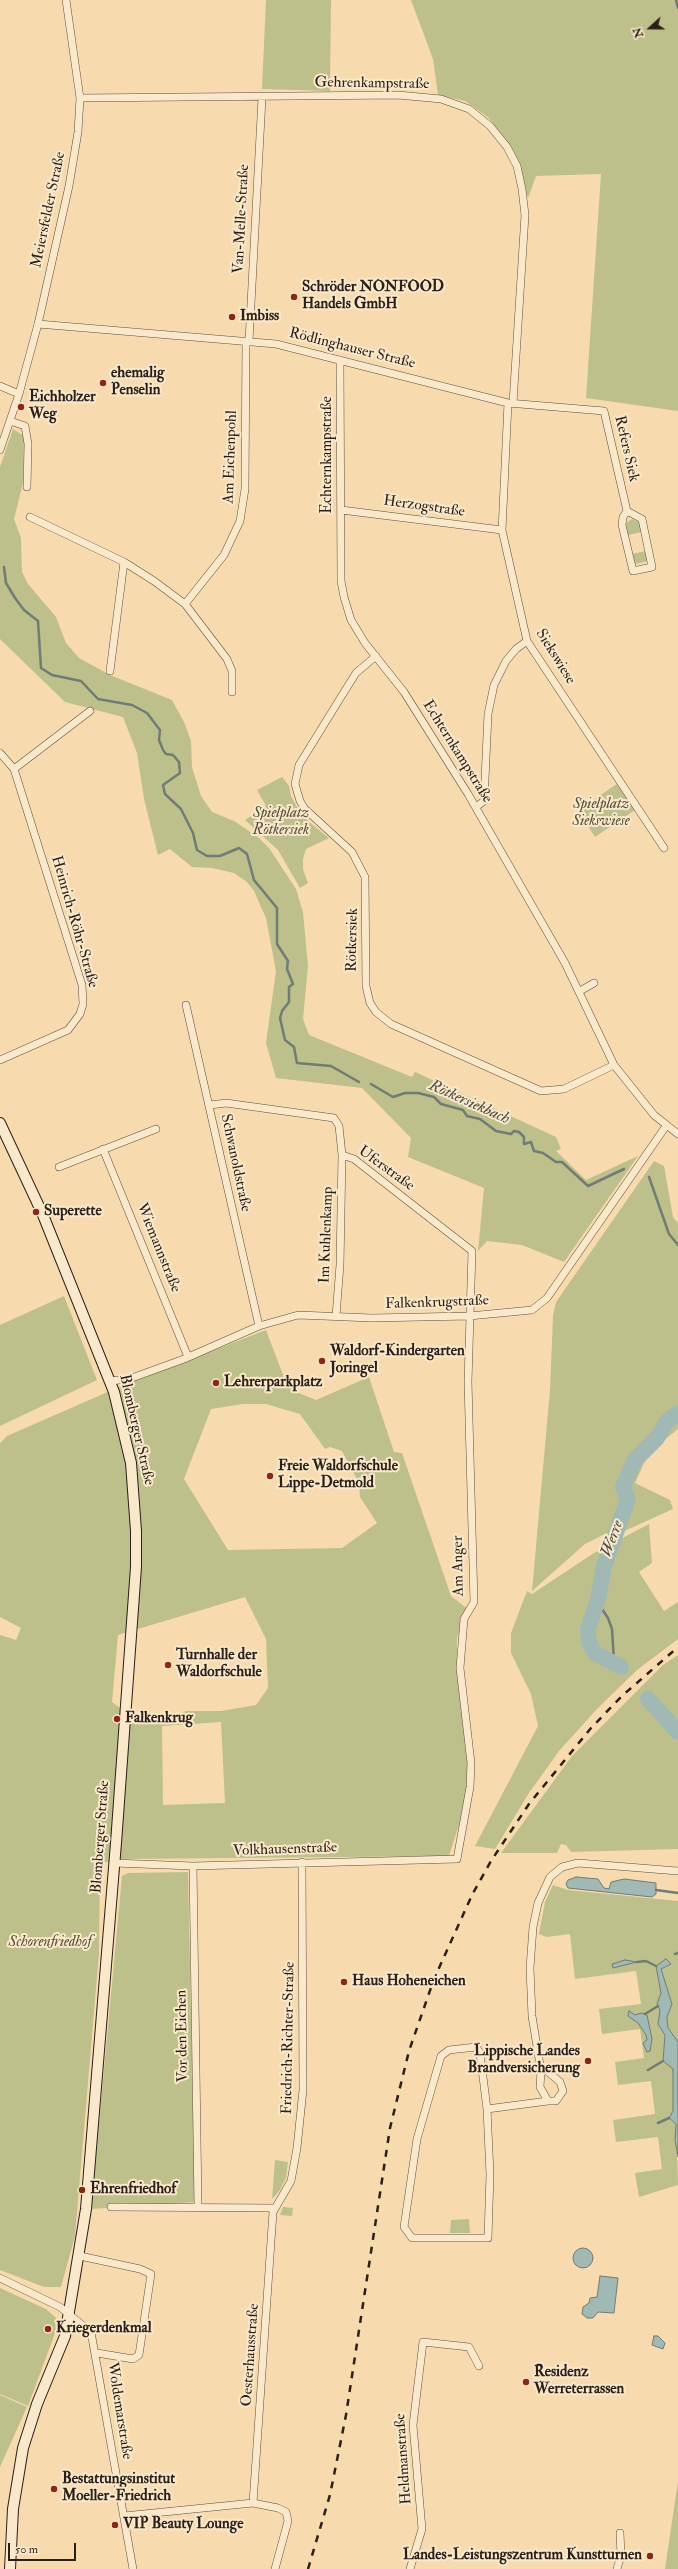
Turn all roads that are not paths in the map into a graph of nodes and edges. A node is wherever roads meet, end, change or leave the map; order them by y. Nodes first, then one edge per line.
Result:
1 (66, 0) edge
2 (80, 98) junction
3 (262, 98) junction
4 (38, 324) junction
5 (247, 341) junction
6 (340, 360) junction
7 (0, 386) edge
8 (19, 394) junction
9 (511, 403) junction
10 (10, 421) junction
11 (0, 450) edge
12 (27, 487) dead end
13 (341, 510) junction
14 (627, 511) junction
15 (30, 517) dead end
16 (502, 530) junction
17 (124, 562) junction
18 (185, 604) junction
19 (527, 641) junction
20 (376, 656) junction
21 (110, 671) dead end
22 (232, 692) dead end
23 (90, 711) dead end
24 (0, 753) edge
25 (14, 769) junction
26 (476, 807) junction
27 (664, 848) dead end
28 (594, 983) dead end
29 (580, 991) junction
30 (186, 1004) dead end
31 (0, 1059) edge
32 (614, 1065) junction
33 (210, 1105) junction
34 (0, 1123) edge
35 (666, 1126) junction
36 (156, 1128) dead end
37 (678, 1134) edge
38 (103, 1149) junction
39 (342, 1156) junction
40 (59, 1167) dead end
41 (336, 1316) junction
42 (469, 1316) junction
43 (259, 1326) junction
44 (188, 1358) junction
45 (110, 1381) junction
46 (457, 1859) joint
47 (302, 1862) junction
48 (114, 1863) junction
49 (193, 1866) junction
50 (678, 1870) edge
51 (541, 2071) junction
52 (548, 2101) junction
53 (487, 2109) junction
54 (198, 2206) junction
55 (112, 2207) dead end
56 (274, 2208) junction
57 (80, 2256) junction
58 (0, 2278) edge
59 (70, 2315) junction
60 (97, 2353) junction
61 (479, 2366) dead end
62 (253, 2503) junction
63 (124, 2516) junction
64 (620, 2533) dead end
65 (10, 2569) edge
66 (133, 2569) edge
67 (275, 2569) edge
68 (410, 2569) edge
69 (617, 2569) edge

1 - 2 street, Meiersfelder Straße
2 - 3 street, Gehrenkampstraße
2 - 4 street, Meiersfelder Straße
3 - 5 street, Van-Melle-Straße
3 - 9 street, Gehrenkampstraße
4 - 5 street, Rödlinghauser Straße
4 - 8 street, Meiersfelder Straße
5 - 6 street, Rödlinghauser Straße
5 - 18 street, Am Eichenpohl
6 - 9 street, Rödlinghauser Straße
6 - 13 street, Echternkampstraße
7 - 8 street
8 - 10 street, Meiersfelder Straße
9 - 14 street, Refers Siek
9 - 16 street, Siekswiese
10 - 11 street, Meiersfelder Straße
10 - 12 street
13 - 16 street, Herzogstraße
13 - 20 street, Echternkampstraße
14 - 14 street, Refers Siek
15 - 17 street
16 - 19 street, Siekswiese
17 - 18 street
17 - 21 street
18 - 22 street
19 - 26 street
19 - 27 street, Siekswiese
20 - 26 street, Echternkampstraße
20 - 32 street, Rötkersiek
23 - 25 street
24 - 25 street, Heinrich-Röhr-Straße
25 - 31 street, Heinrich-Röhr-Straße
26 - 29 street, Echternkampstraße
28 - 29 street
29 - 32 street, Echternkampstraße
30 - 33 street, Schwanoldstraße
32 - 35 street, Echternkampstraße
33 - 39 street, Uferstraße
33 - 43 street, Schwanoldstraße
34 - 45 street, Blomberger Straße
35 - 37 street
35 - 42 street, Falkenkrugstraße
36 - 38 street
38 - 40 street
38 - 44 street, Wiemannstraße
39 - 41 street, Im Kuhlenkamp
39 - 42 street, Uferstraße
41 - 42 street, Falkenkrugstraße
41 - 43 street, Falkenkrugstraße
42 - 46 street, Am Anger
43 - 44 street, Falkenkrugstraße
44 - 45 street, Falkenkrugstraße
45 - 48 street, Blomberger Straße
46 - 47 street, Volkhausenstraße
47 - 49 street, Volkhausenstraße
47 - 56 street, Friedrich-Richter-Straße
48 - 49 street, Volkhausenstraße
48 - 57 street, Blomberger Straße
49 - 54 street, Vor den Eichen
50 - 51 street
51 - 52 street
51 - 52 street
52 - 53 street
53 - 53 street
54 - 55 street
54 - 56 street
56 - 62 street, Oesterhausstraße
57 - 59 street, Blomberger Straße
57 - 60 street
58 - 59 street, Woldemarstraße
59 - 60 street, Woldemarstraße
59 - 65 street, Blomberger Straße
60 - 63 street, Woldemarstraße
61 - 68 street, Heldmanstraße
62 - 63 street
62 - 67 street
63 - 66 street, Woldemarstraße
64 - 69 street

